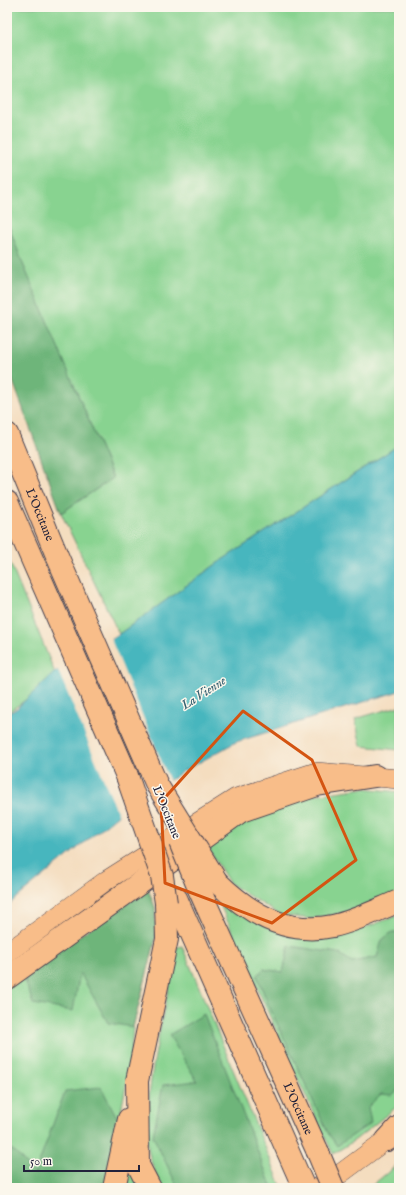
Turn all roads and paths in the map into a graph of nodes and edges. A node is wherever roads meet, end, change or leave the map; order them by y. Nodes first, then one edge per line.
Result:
1 (7, 434) edge
2 (7, 502) edge
3 (375, 776) junction
4 (399, 779) edge
5 (208, 886) junction
6 (171, 900) junction
7 (396, 904) edge
8 (7, 953) edge
9 (7, 978) edge
10 (137, 1081) junction
11 (395, 1132) edge
12 (114, 1188) edge
13 (150, 1188) edge
14 (304, 1188) edge
15 (318, 1188) edge
16 (333, 1188) edge

1 - 5 highway, L'Occitane, bridge
2 - 6 highway, L'Occitane, bridge
3 - 4 main road
3 - 8 main road
3 - 9 highway
5 - 7 highway
5 - 16 highway, L'Occitane, bridge
6 - 10 highway
6 - 14 highway
10 - 12 highway
10 - 13 highway
11 - 15 main road

